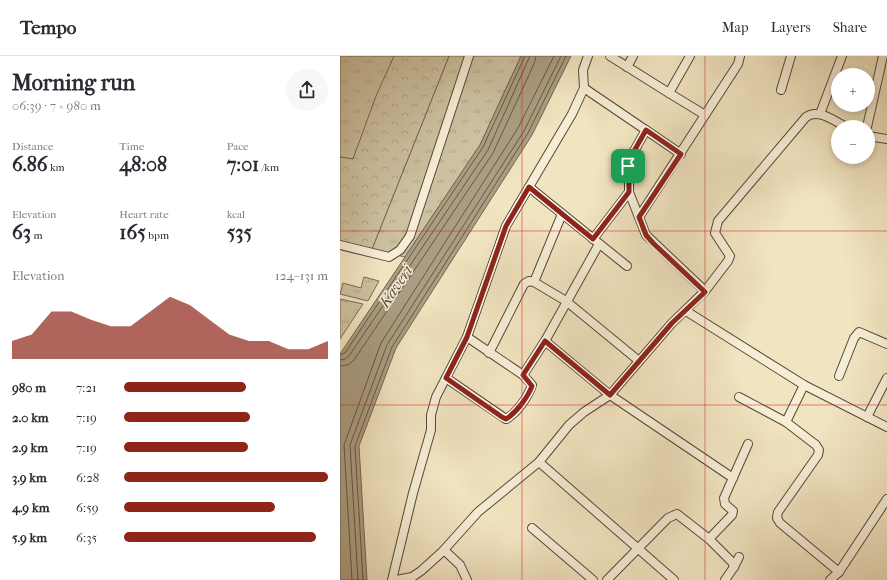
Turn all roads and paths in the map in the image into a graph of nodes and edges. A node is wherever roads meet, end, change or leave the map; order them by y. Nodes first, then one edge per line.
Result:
1 (469, 56) edge
2 (588, 56) edge
3 (610, 56) edge
4 (633, 56) edge
5 (690, 56) edge
6 (740, 56) edge
7 (792, 56) edge
8 (842, 56) edge
9 (883, 56) edge
10 (627, 66) junction
11 (584, 88) junction
12 (781, 90) dead end
13 (669, 93) junction
14 (820, 114) junction
15 (705, 115) junction
16 (832, 120) edge
17 (868, 120) edge
18 (646, 130) junction
19 (875, 137) edge
20 (887, 139) edge
21 (681, 154) junction
22 (529, 187) junction
23 (629, 192) junction
24 (562, 214) junction
25 (639, 217) junction
26 (596, 242) junction
27 (340, 245) edge
28 (627, 266) dead end
29 (534, 282) junction
30 (705, 292) junction
31 (566, 301) junction
32 (686, 311) junction
33 (467, 337) junction
34 (545, 341) junction
35 (887, 344) edge
36 (490, 353) junction
37 (639, 361) junction
38 (523, 375) junction
39 (839, 376) dead end
40 (446, 378) junction
41 (887, 378) edge
42 (804, 385) junction
43 (610, 395) junction
44 (739, 397) dead end
45 (867, 417) junction
46 (786, 422) junction
47 (887, 427) edge
48 (748, 444) dead end
49 (539, 462) junction
50 (733, 478) junction
51 (887, 499) edge
52 (532, 528) dead end
53 (709, 539) junction
54 (637, 549) junction
55 (444, 550) junction
56 (739, 557) dead end
57 (734, 567) junction
58 (839, 572) junction
59 (392, 580) edge
60 (396, 580) edge
61 (467, 580) edge
62 (593, 580) edge
63 (606, 580) edge
64 (674, 580) edge
65 (725, 580) edge
66 (830, 580) edge

1 - 27 street
2 - 11 street
3 - 10 street
4 - 10 street
5 - 13 street
6 - 15 street
7 - 12 street
8 - 14 street
9 - 17 street
10 - 13 street
11 - 18 street
11 - 22 street
13 - 15 street
14 - 16 street
14 - 30 street
15 - 21 street
18 - 21 street
18 - 23 street
19 - 20 street
21 - 25 street
22 - 24 street
22 - 33 street
23 - 25 street
23 - 26 street
24 - 26 street
24 - 29 street
25 - 30 street
26 - 28 street
26 - 31 street
29 - 31 street
29 - 36 street
30 - 32 street
31 - 34 street
31 - 37 street
32 - 37 street
32 - 42 street
33 - 36 street
33 - 40 street
34 - 38 street
34 - 43 street
35 - 39 street
36 - 38 street
37 - 43 street
38 - 40 street
40 - 59 street
41 - 45 street
42 - 45 street
42 - 46 street
43 - 49 street
43 - 50 street
44 - 46 street
45 - 47 street
46 - 58 street
48 - 50 street
49 - 54 street
49 - 55 street
50 - 53 street
51 - 58 street
52 - 62 street
53 - 54 street
53 - 57 street
54 - 63 street
54 - 64 street
55 - 60 street
55 - 61 street
56 - 57 street
57 - 65 street
58 - 66 street

